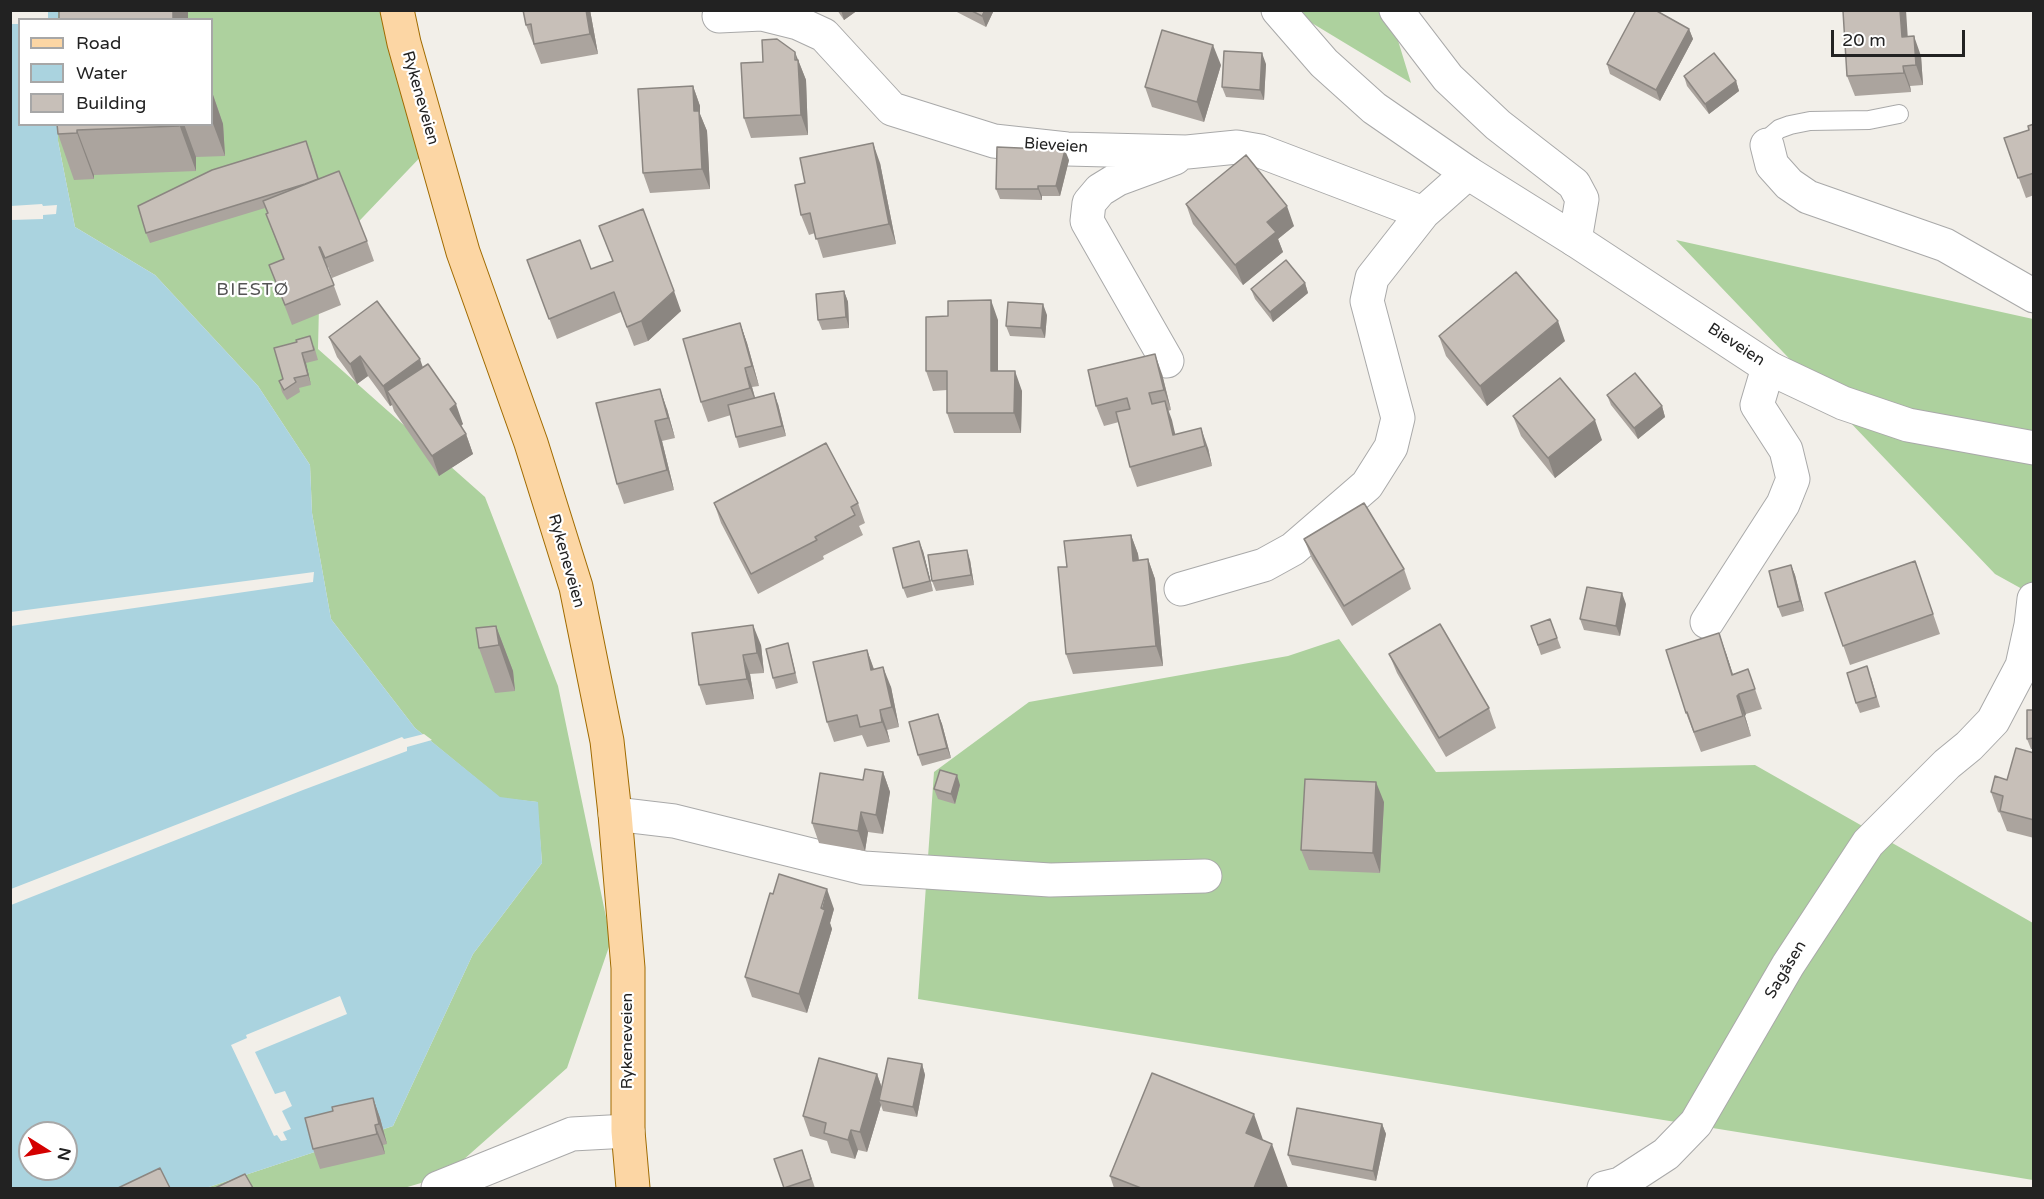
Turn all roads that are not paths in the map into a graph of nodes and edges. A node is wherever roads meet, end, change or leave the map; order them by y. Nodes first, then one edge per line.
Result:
1 (397, 10) edge
2 (1278, 10) edge
3 (1396, 10) edge
4 (719, 16) dead end
5 (1899, 114) dead end
6 (1767, 145) joint
7 (1187, 152) junction
8 (1468, 172) junction
9 (1423, 213) junction
10 (1575, 240) junction
11 (2034, 296) edge
12 (1167, 361) dead end
13 (1771, 369) junction
14 (2034, 447) edge
15 (1180, 589) dead end
16 (2034, 599) edge
17 (1707, 622) dead end
18 (2028, 667) edge
19 (615, 814) junction
20 (1205, 876) dead end
21 (628, 1131) junction
22 (438, 1188) edge
23 (633, 1188) edge
24 (1604, 1188) edge

1 - 19 main road, Rykeneveien
2 - 8 street, Bieveien
3 - 10 street
4 - 7 street, Bieveien
5 - 6 lane
6 - 11 street
7 - 9 street, Bieveien
7 - 12 street
8 - 9 street
8 - 10 street, Bieveien
9 - 15 street
10 - 13 street, Bieveien
13 - 14 street, Bieveien
13 - 17 street
16 - 18 street
18 - 24 street, Sagåsen
19 - 20 street
19 - 21 main road, Rykeneveien
21 - 22 street
21 - 23 main road, Rykeneveien

